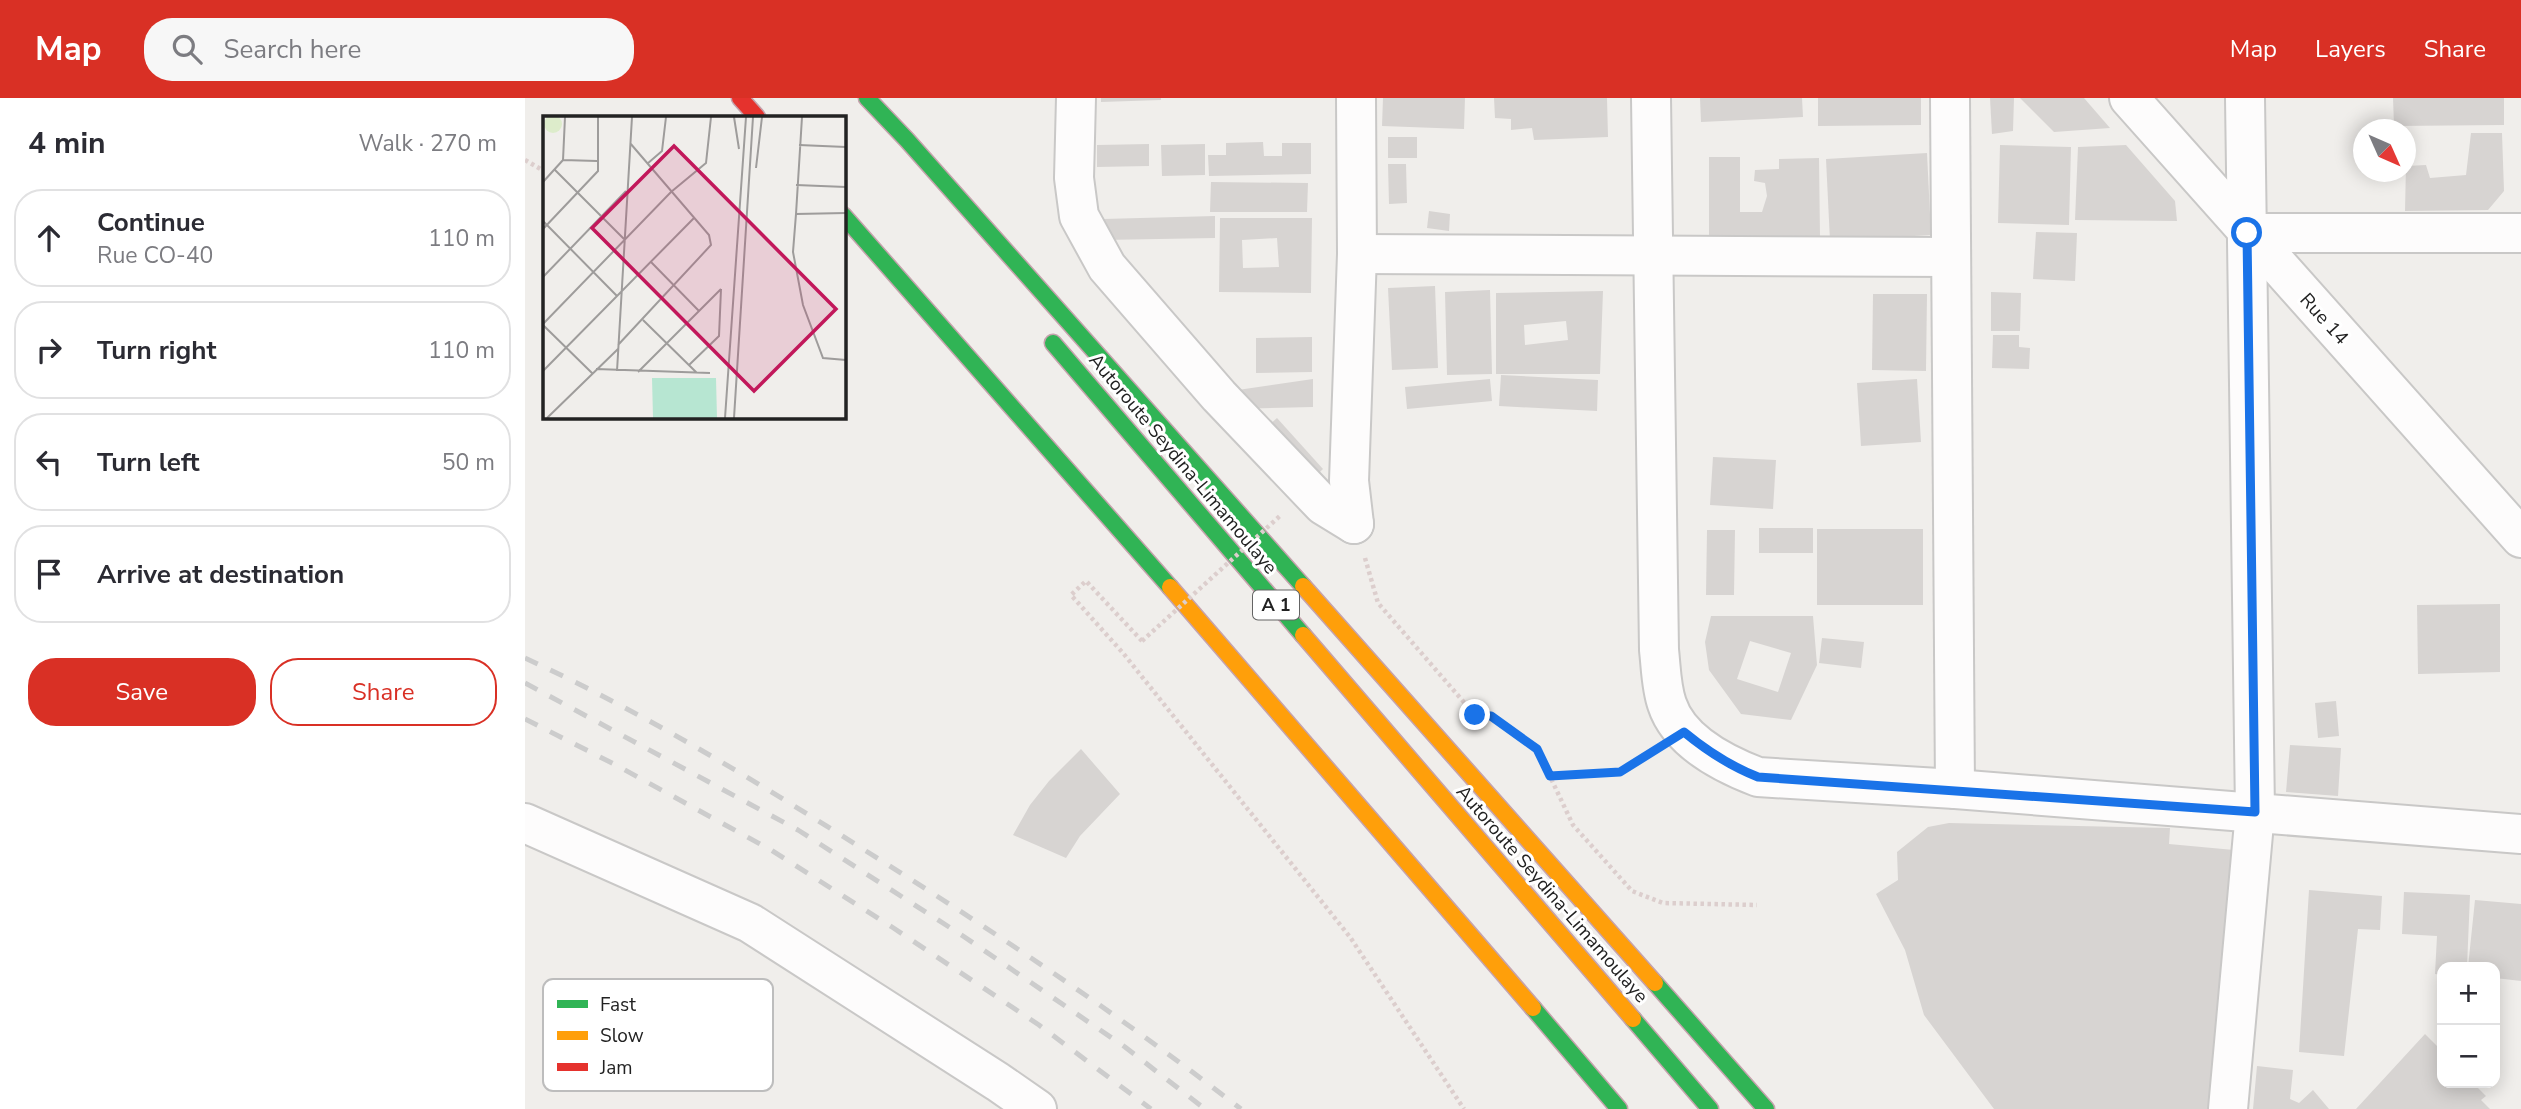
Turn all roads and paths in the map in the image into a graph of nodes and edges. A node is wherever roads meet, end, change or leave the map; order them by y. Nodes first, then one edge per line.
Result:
1 (740, 98) edge
2 (867, 98) edge
3 (1076, 98) edge
4 (1356, 98) edge
5 (1651, 98) edge
6 (1950, 98) edge
7 (2129, 98) edge
8 (2245, 98) edge
9 (756, 116) edge
10 (525, 160) edge
11 (543, 170) edge
12 (845, 217) edge
13 (2247, 233) junction
14 (2521, 233) edge
15 (1357, 254) junction
16 (1653, 255) junction
17 (1951, 257) junction
18 (1045, 333) dead end
19 (1281, 514) dead end
20 (1354, 524) junction
21 (2521, 538) edge
22 (1684, 732) junction
23 (1550, 776) junction
24 (1955, 789) junction
25 (2255, 812) junction
26 (525, 823) edge
27 (2521, 834) edge
28 (1757, 905) dead end
29 (1037, 1109) edge
30 (1464, 1109) edge
31 (1619, 1109) edge
32 (1710, 1109) edge
33 (1766, 1109) edge
34 (2228, 1109) edge

1 - 9 highway
2 - 33 highway
3 - 20 street
4 - 15 street
5 - 16 street
6 - 17 street
7 - 13 street, Rue 14
8 - 13 street
10 - 11 path
12 - 31 highway
13 - 14 street
13 - 21 street, Rue 14
13 - 25 street
15 - 16 street
15 - 20 street
16 - 17 street
16 - 22 street
17 - 24 street
18 - 32 highway, Autoroute Seydina-Limamoulaye / A 1
19 - 30 path, bridge
20 - 23 path
22 - 23 path
22 - 24 street
23 - 28 path
24 - 25 street
25 - 27 street
25 - 34 street
26 - 29 street

